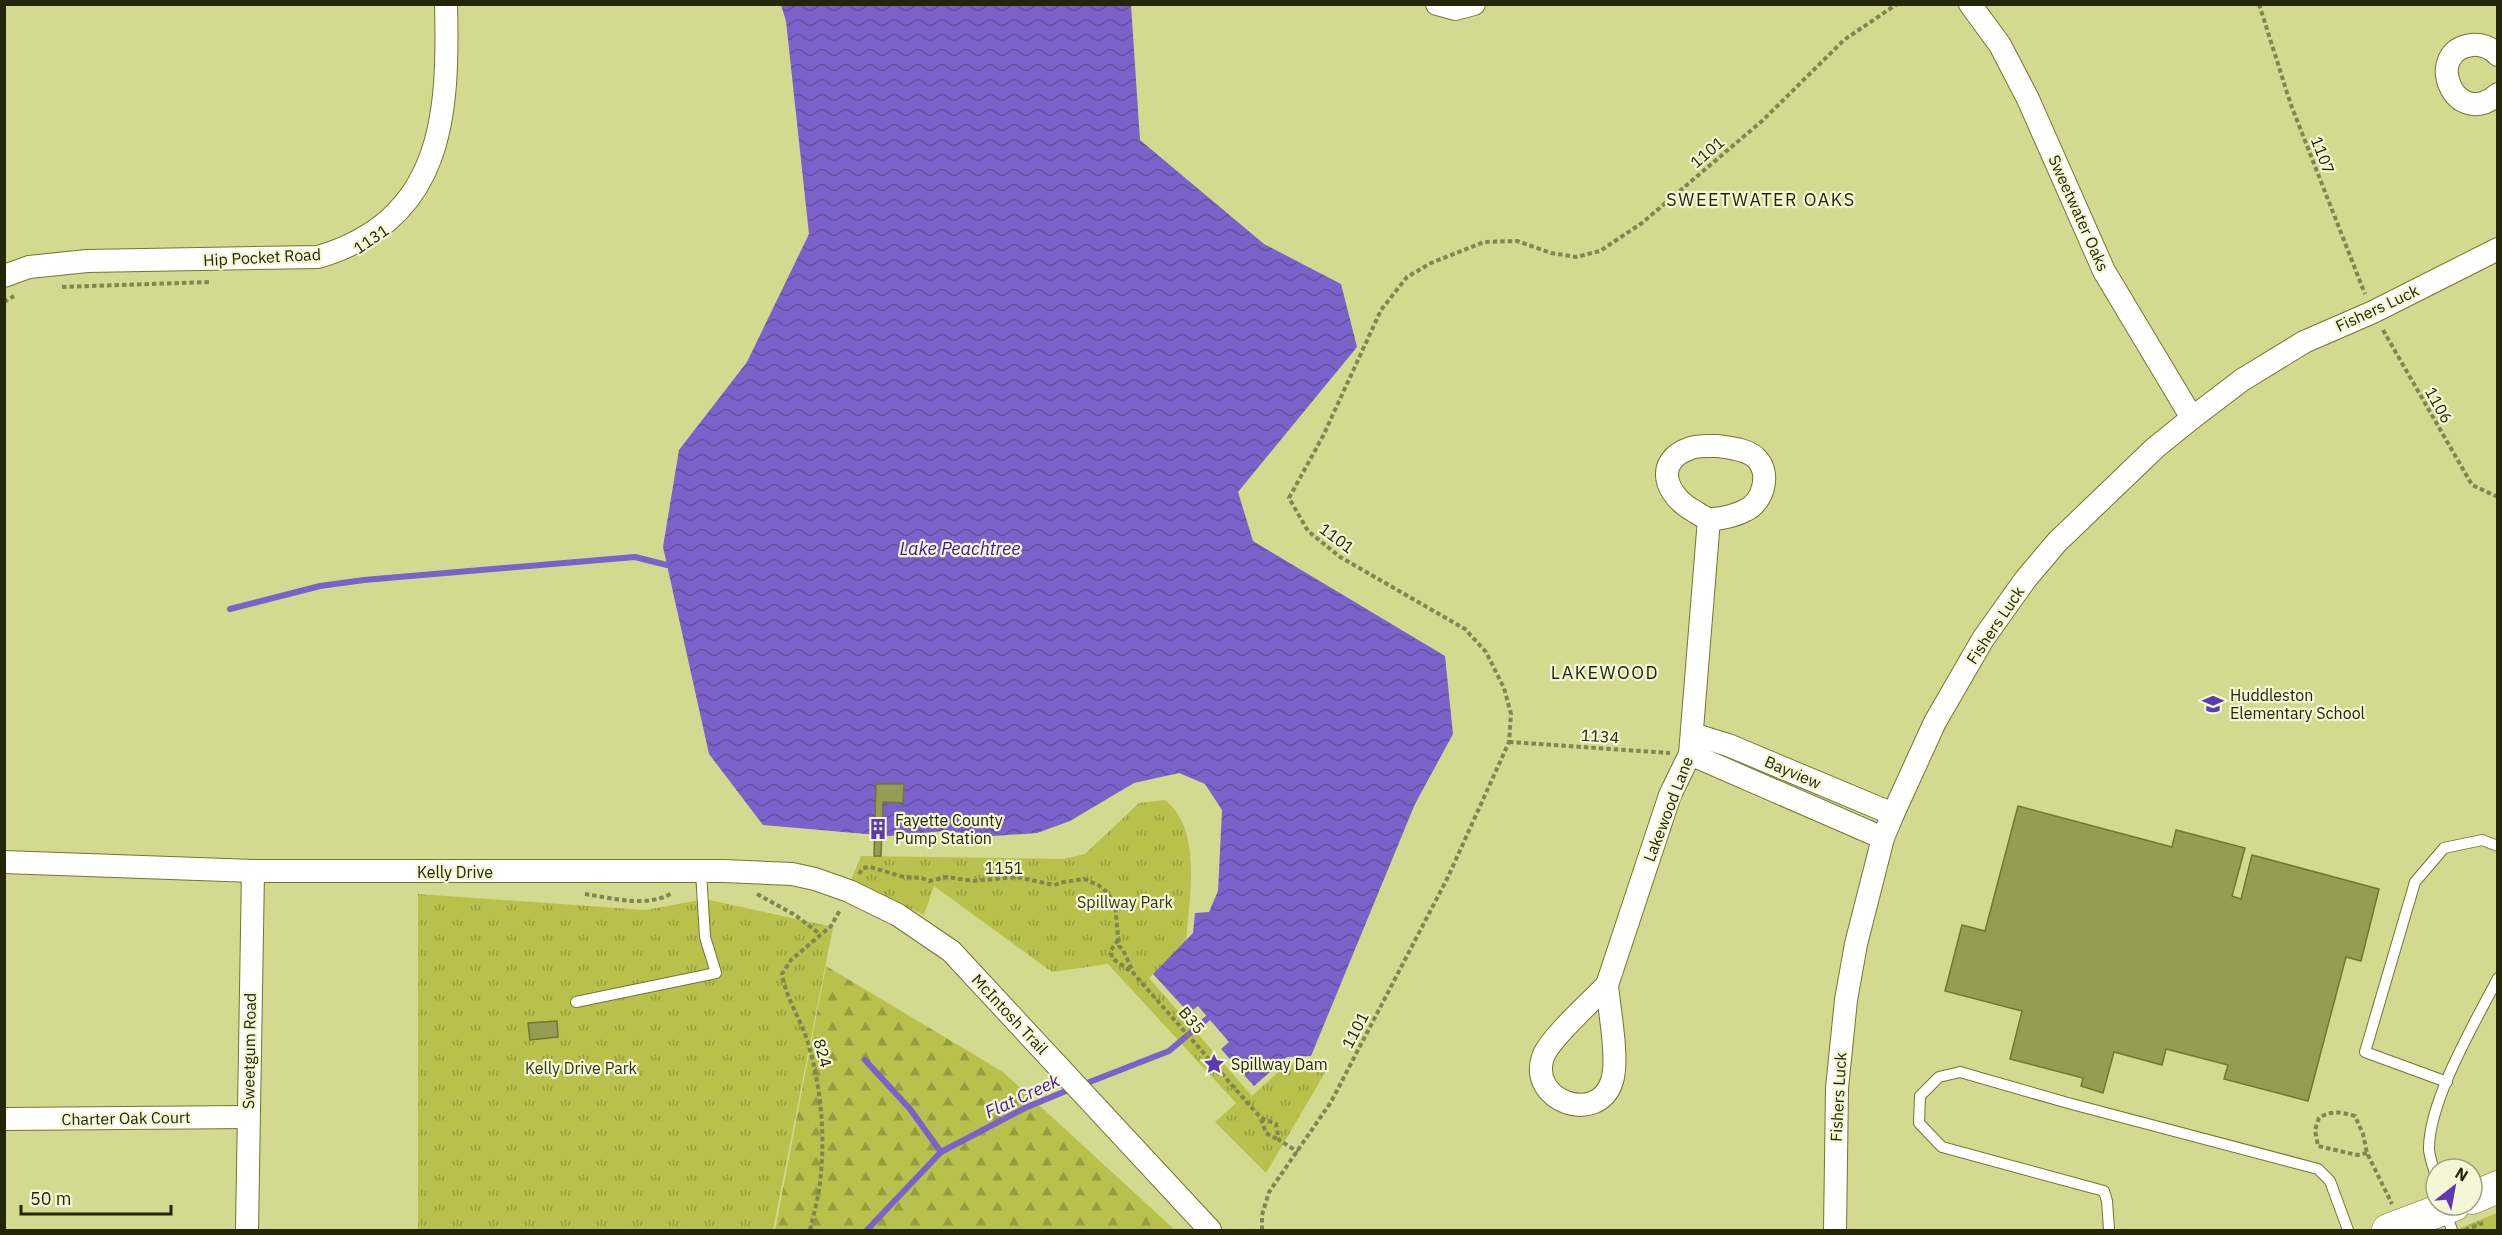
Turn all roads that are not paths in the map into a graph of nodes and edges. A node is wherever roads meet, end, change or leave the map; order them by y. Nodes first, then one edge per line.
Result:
1 (446, 4) edge
2 (1437, 4) edge
3 (1474, 4) edge
4 (1971, 4) edge
5 (2498, 55) edge
6 (2498, 94) edge
7 (2498, 249) edge
8 (10, 286) edge
9 (2192, 418) junction
10 (1709, 519) dead end
11 (1691, 744) junction
12 (1893, 814) junction
13 (1883, 838) junction
14 (2498, 846) edge
15 (4, 862) edge
16 (253, 871) junction
17 (701, 872) junction
18 (898, 915) joint
19 (2498, 978) edge
20 (1607, 985) junction
21 (576, 1002) dead end
22 (2447, 1082) junction
23 (248, 1117) junction
24 (4, 1119) edge
25 (2431, 1157) edge
26 (2498, 1187) edge
27 (2484, 1194) edge
28 (2428, 1217) edge
29 (2394, 1228) edge
30 (247, 1230) edge
31 (1210, 1230) edge
32 (1835, 1230) edge
33 (2109, 1230) edge
34 (2348, 1230) edge

1 - 8 street, Hip Pocket Road
2 - 3 street
4 - 9 street, Sweetwater Oaks
5 - 6 street
7 - 9 street, Fishers Luck
9 - 12 street, Fishers Luck
10 - 11 street, Lakewood Lane
11 - 12 street, Bayview
11 - 13 street, Bayview
11 - 20 street, Lakewood Lane
12 - 13 street, Fishers Luck
13 - 32 street, Fishers Luck
14 - 22 lane
15 - 16 street, Kelly Drive
16 - 17 street, Kelly Drive
16 - 23 street, Sweetgum Road
17 - 18 street, Kelly Drive
17 - 21 lane
18 - 31 street, McIntosh Trail
19 - 22 lane
20 - 20 street, Lakewood Lane
22 - 25 lane
23 - 24 street, Charter Oak Court
23 - 30 street, Sweetgum Road
26 - 27 street
28 - 29 street
33 - 34 lane

